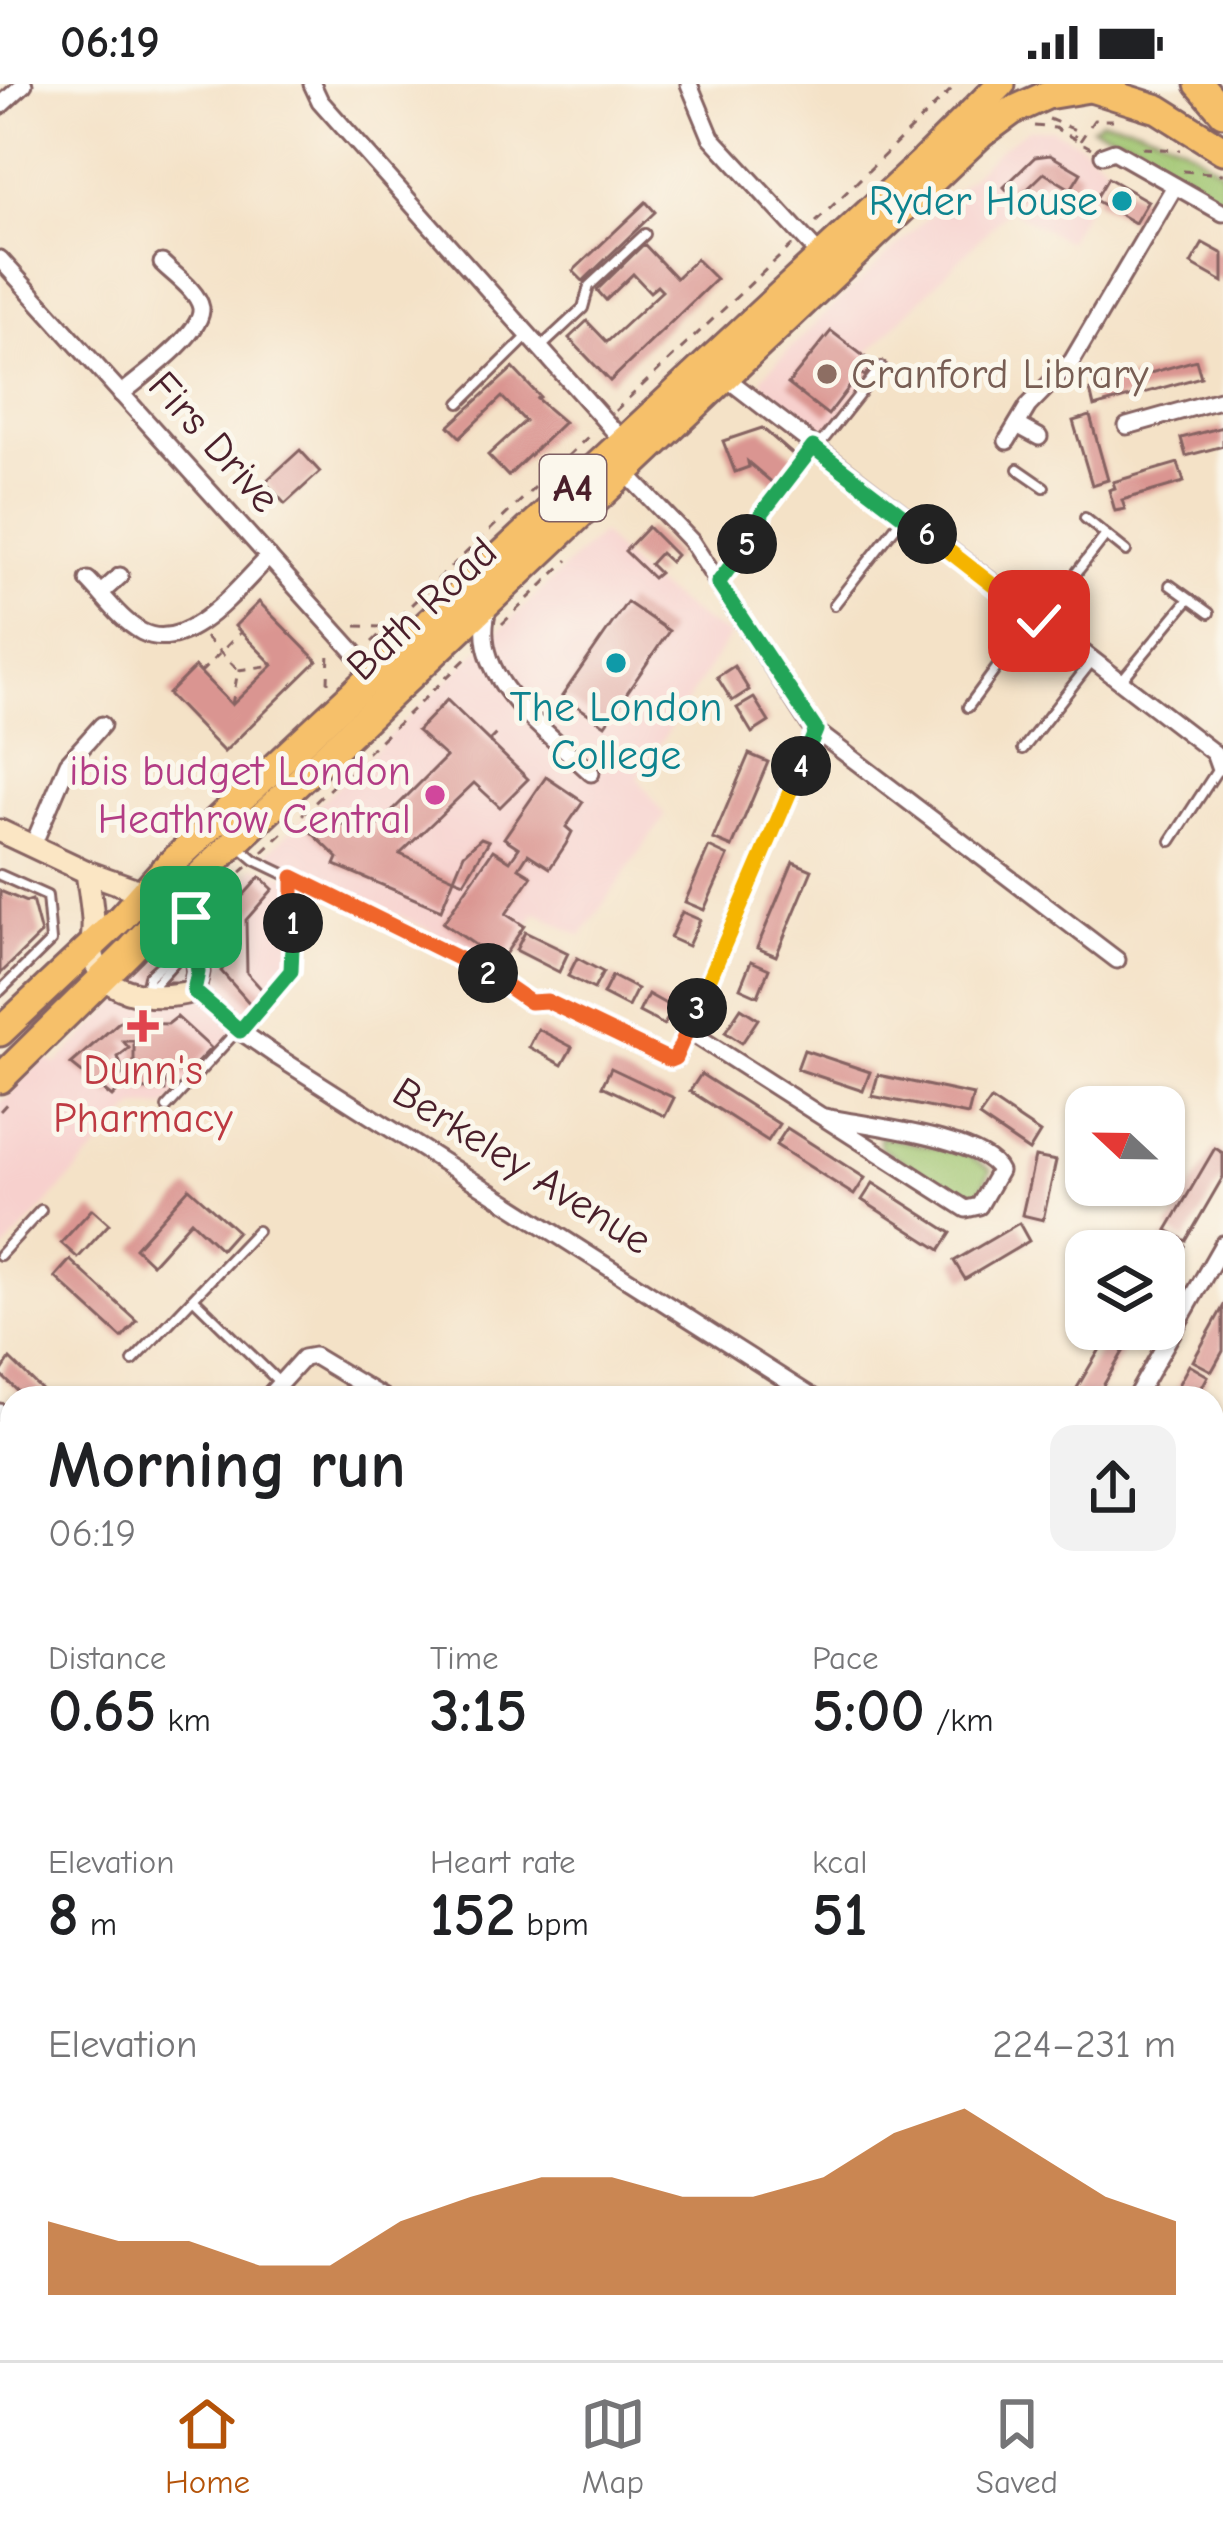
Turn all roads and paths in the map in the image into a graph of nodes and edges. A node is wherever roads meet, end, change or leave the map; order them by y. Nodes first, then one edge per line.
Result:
1 (24, 84) edge
2 (312, 84) edge
3 (689, 84) edge
4 (958, 84) edge
5 (1001, 84) edge
6 (1198, 84) edge
7 (1089, 87) edge
8 (0, 106) edge
9 (1223, 112) edge
10 (1094, 120) dead end
11 (1027, 124) dead end
12 (1184, 150) dead end
13 (1223, 150) edge
14 (1122, 155) junction
15 (1102, 157) dead end
16 (1223, 174) edge
17 (1157, 176) junction
18 (1175, 186) junction
19 (1223, 213) edge
20 (809, 228) dead end
21 (645, 234) dead end
22 (807, 248) junction
23 (0, 259) edge
24 (162, 263) dead end
25 (534, 342) junction
26 (881, 367) dead end
27 (726, 378) junction
28 (121, 394) junction
29 (1223, 399) edge
30 (460, 403) dead end
31 (1017, 425) junction
32 (1127, 426) dead end
33 (614, 431) junction
34 (1039, 437) dead end
35 (1007, 441) dead end
36 (815, 448) junction
37 (1018, 469) dead end
38 (627, 474) junction
39 (1044, 488) dead end
40 (904, 516) junction
41 (1085, 518) dead end
42 (1106, 535) junction
43 (1126, 551) dead end
44 (269, 556) junction
45 (567, 560) dead end
46 (119, 576) dead end
47 (88, 580) dead end
48 (718, 583) junction
49 (1170, 585) dead end
50 (101, 593) junction
51 (1189, 599) junction
52 (834, 605) dead end
53 (1209, 613) dead end
54 (1037, 619) junction
55 (330, 625) junction
56 (196, 627) junction
57 (387, 627) junction
58 (241, 632) dead end
59 (478, 644) junction
60 (220, 652) junction
61 (1092, 661) junction
62 (273, 665) dead end
63 (365, 665) junction
64 (238, 670) junction
65 (200, 673) dead end
66 (1120, 683) junction
67 (232, 705) dead end
68 (968, 707) dead end
69 (102, 725) dead end
70 (816, 730) junction
71 (496, 734) dead end
72 (489, 741) dead end
73 (1023, 749) dead end
74 (1220, 758) edge
75 (591, 773) dead end
76 (0, 831) edge
77 (1172, 841) dead end
78 (33, 845) junction
79 (248, 854) junction
80 (87, 872) junction
81 (0, 874) edge
82 (293, 877) junction
83 (145, 892) junction
84 (210, 898) dead end
85 (173, 905) junction
86 (382, 921) joint
87 (196, 934) junction
88 (91, 948) junction
89 (1117, 960) dead end
90 (104, 977) junction
91 (0, 991) edge
92 (194, 991) junction
93 (143, 994) junction
94 (530, 1002) joint
95 (687, 1030) junction
96 (240, 1031) junction
97 (0, 1032) edge
98 (0, 1079) edge
99 (166, 1107) dead end
100 (825, 1117) junction
101 (41, 1210) dead end
102 (257, 1231) dead end
103 (1223, 1244) edge
104 (0, 1255) edge
105 (195, 1300) junction
106 (134, 1360) dead end
107 (280, 1382) junction
108 (277, 1386) edge
109 (364, 1386) edge
110 (795, 1386) edge
111 (1142, 1386) edge

1 - 8 street
2 - 25 street
3 - 22 street
4 - 20 path
5 - 22 highway, Bath Road / A4
6 - 9 highway
7 - 13 highway
7 - 27 highway, Bath Road / A4
10 - 11 path
12 - 14 path
14 - 15 street
14 - 17 street
16 - 17 path
17 - 18 street
18 - 19 street
18 - 31 street
21 - 25 lane
22 - 33 highway, Bath Road / A4
22 - 33 path, Bath Road
23 - 28 street, Firs Drive
24 - 28 street
25 - 30 lane
25 - 33 street
26 - 36 lane
27 - 36 street
27 - 38 highway, Bath Road / A4
28 - 44 street, Firs Drive
29 - 32 street
31 - 34 street
31 - 35 street
33 - 57 path, Bath Road
33 - 63 highway, Bath Road / A4
36 - 40 street
36 - 48 lane
37 - 39 lane
38 - 48 street
38 - 59 highway, Bath Road / A4
40 - 52 lane
40 - 54 street
41 - 42 lane
42 - 43 lane
42 - 54 lane
44 - 55 street, Firs Drive
44 - 56 street
45 - 59 path, Bath Road
46 - 50 street
47 - 50 street
48 - 70 street
49 - 51 lane
50 - 56 street
51 - 53 lane
51 - 66 lane
54 - 61 street
54 - 68 lane
55 - 57 path
55 - 63 street, Firs Drive
55 - 63 path, Bath Road
56 - 60 path
57 - 63 path, Bath Road
58 - 60 path
59 - 75 street
59 - 79 highway, Bath Road / A4
59 - 79 path, Bath Road
60 - 64 path
60 - 65 path
61 - 66 street
61 - 73 lane
62 - 64 path
63 - 83 highway, Bath Road / A4
64 - 67 path
66 - 74 street
69 - 78 street
70 - 89 street
70 - 95 street
71 - 72 path
74 - 77 lane
76 - 78 street
78 - 80 street
79 - 82 lane
79 - 84 path, Bath Road
79 - 85 highway, Bath Road / A4
80 - 83 street
80 - 88 street
81 - 91 lane
82 - 86 lane
82 - 96 lane
83 - 85 street
83 - 88 highway, Bath Road / A4
85 - 87 street
85 - 90 highway, Bath Road / A4
86 - 94 path
87 - 92 street
87 - 93 lane
88 - 90 street
88 - 97 highway, Bath Road / A4
90 - 93 street
90 - 98 highway, Bath Road / A4
92 - 93 street
92 - 96 street, Berkeley Avenue
94 - 95 street
95 - 100 street
96 - 99 lane
96 - 110 street, Berkeley Avenue
100 - 100 street
101 - 104 lane
102 - 105 lane
103 - 111 street
105 - 106 lane
105 - 107 lane
107 - 108 street
107 - 109 street

